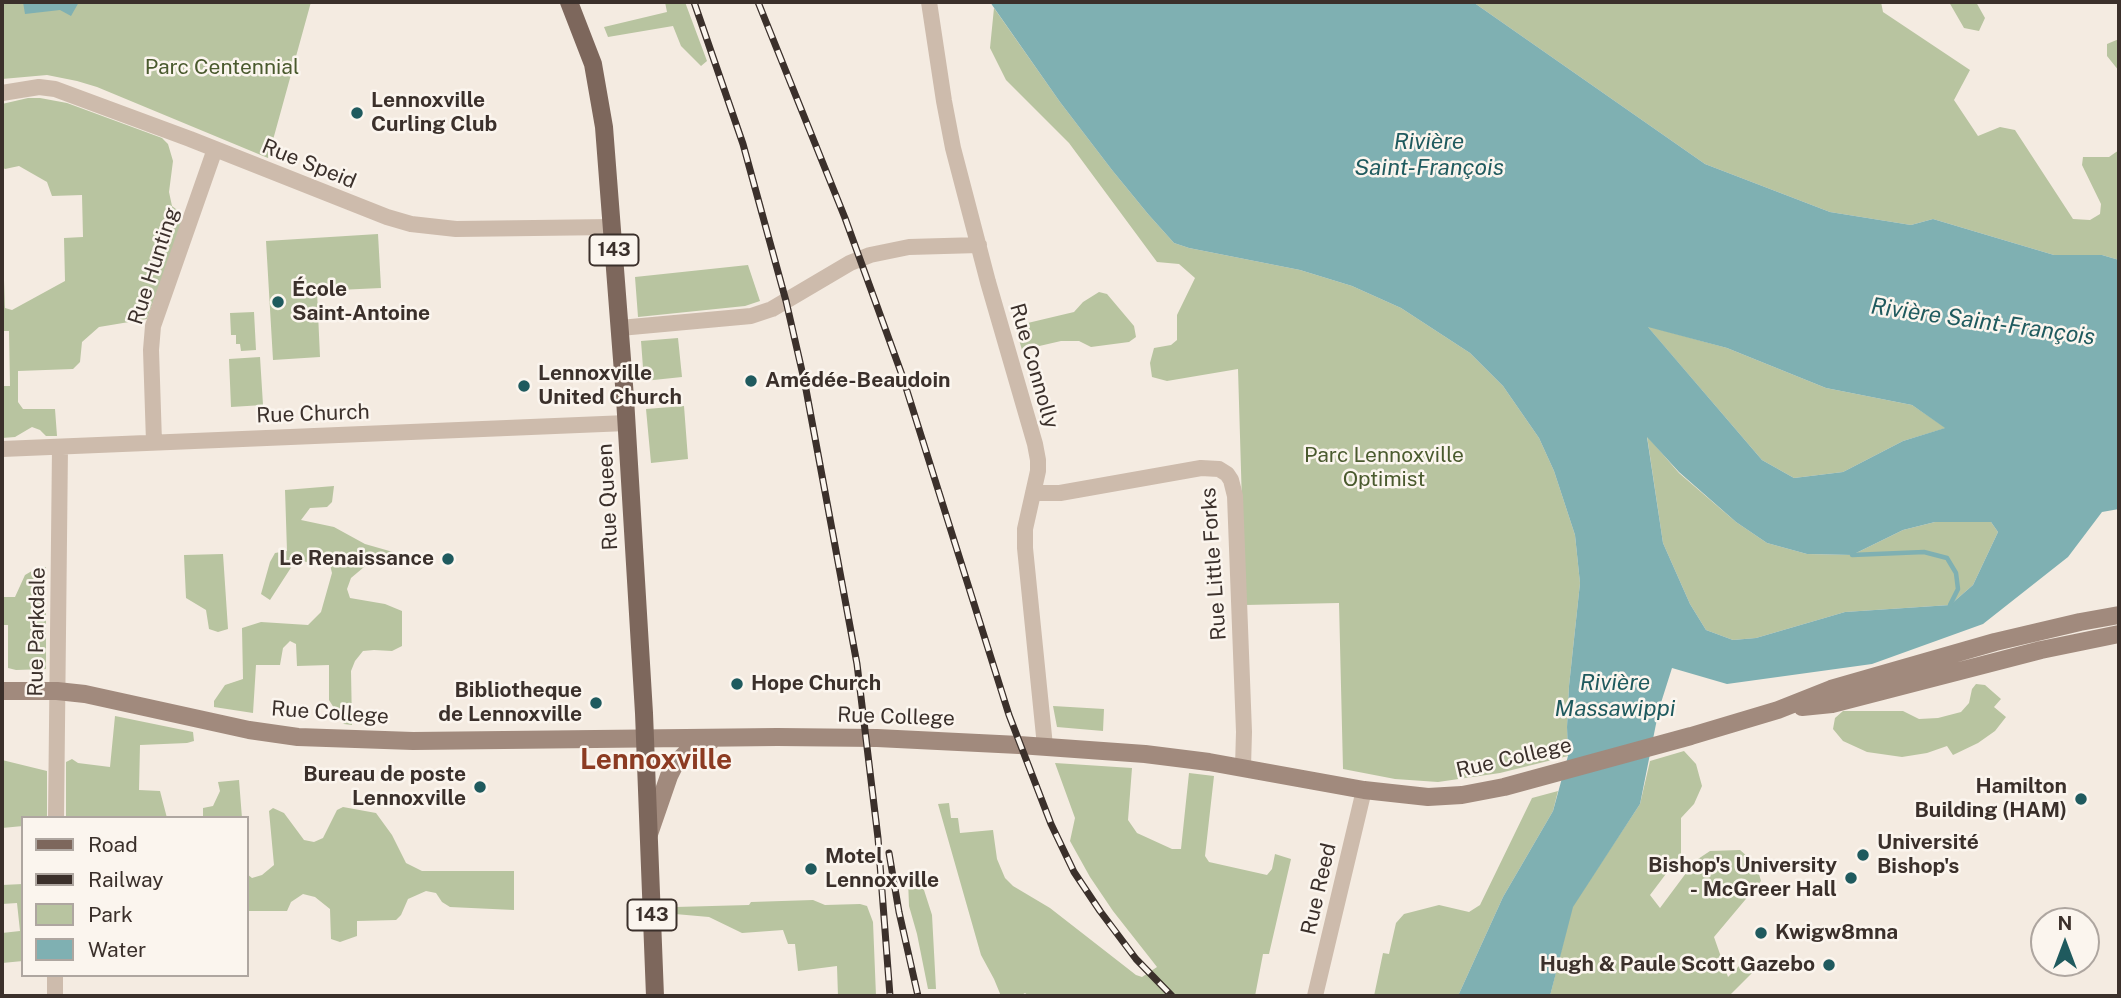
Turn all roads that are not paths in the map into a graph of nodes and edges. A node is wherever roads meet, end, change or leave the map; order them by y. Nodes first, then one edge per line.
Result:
1 (569, 2) edge
2 (929, 2) edge
3 (2, 93) edge
4 (215, 149) junction
5 (612, 227) junction
6 (979, 245) junction
7 (620, 328) junction
8 (627, 424) junction
9 (154, 442) junction
10 (60, 447) junction
11 (2, 449) edge
12 (1033, 493) junction
13 (2119, 615) edge
14 (2119, 634) edge
15 (2, 691) edge
16 (57, 691) junction
17 (1778, 710) junction
18 (724, 736) junction
19 (645, 739) junction
20 (1045, 746) junction
21 (1243, 766) junction
22 (1364, 790) junction
23 (56, 816) edge
24 (649, 834) junction
25 (55, 977) edge
26 (55, 996) edge
27 (655, 996) edge
28 (1315, 996) edge

1 - 5 main road, Rue Queen / 143
2 - 6 street, Rue Connolly
3 - 4 street, Rue Speid
4 - 5 street, Rue Speid
4 - 9 street, Rue Hunting
5 - 7 main road, Rue Queen / 143
6 - 7 street
6 - 12 street, Rue Connolly
7 - 8 main road, Rue Queen / 143
8 - 9 street, Rue Church
8 - 19 main road, Rue Queen / 143
9 - 10 street, Rue Church
10 - 11 street, Rue Church
10 - 16 street, Rue Parkdale
12 - 20 street, Rue Connolly
12 - 21 street, Rue Little Forks
13 - 17 main road, Rue College
14 - 17 main road, Rue College
15 - 16 main road, Rue College
16 - 19 main road, Rue College
16 - 23 street, Rue Parkdale
17 - 22 main road, Rue College
18 - 19 main road, Rue College
18 - 20 main road, Rue College
18 - 24 main road
19 - 24 main road, Rue Queen / 143
20 - 21 main road, Rue College
21 - 22 main road, Rue College
22 - 28 street, Rue Reed
24 - 27 main road, Rue Queen / 143
25 - 26 street

